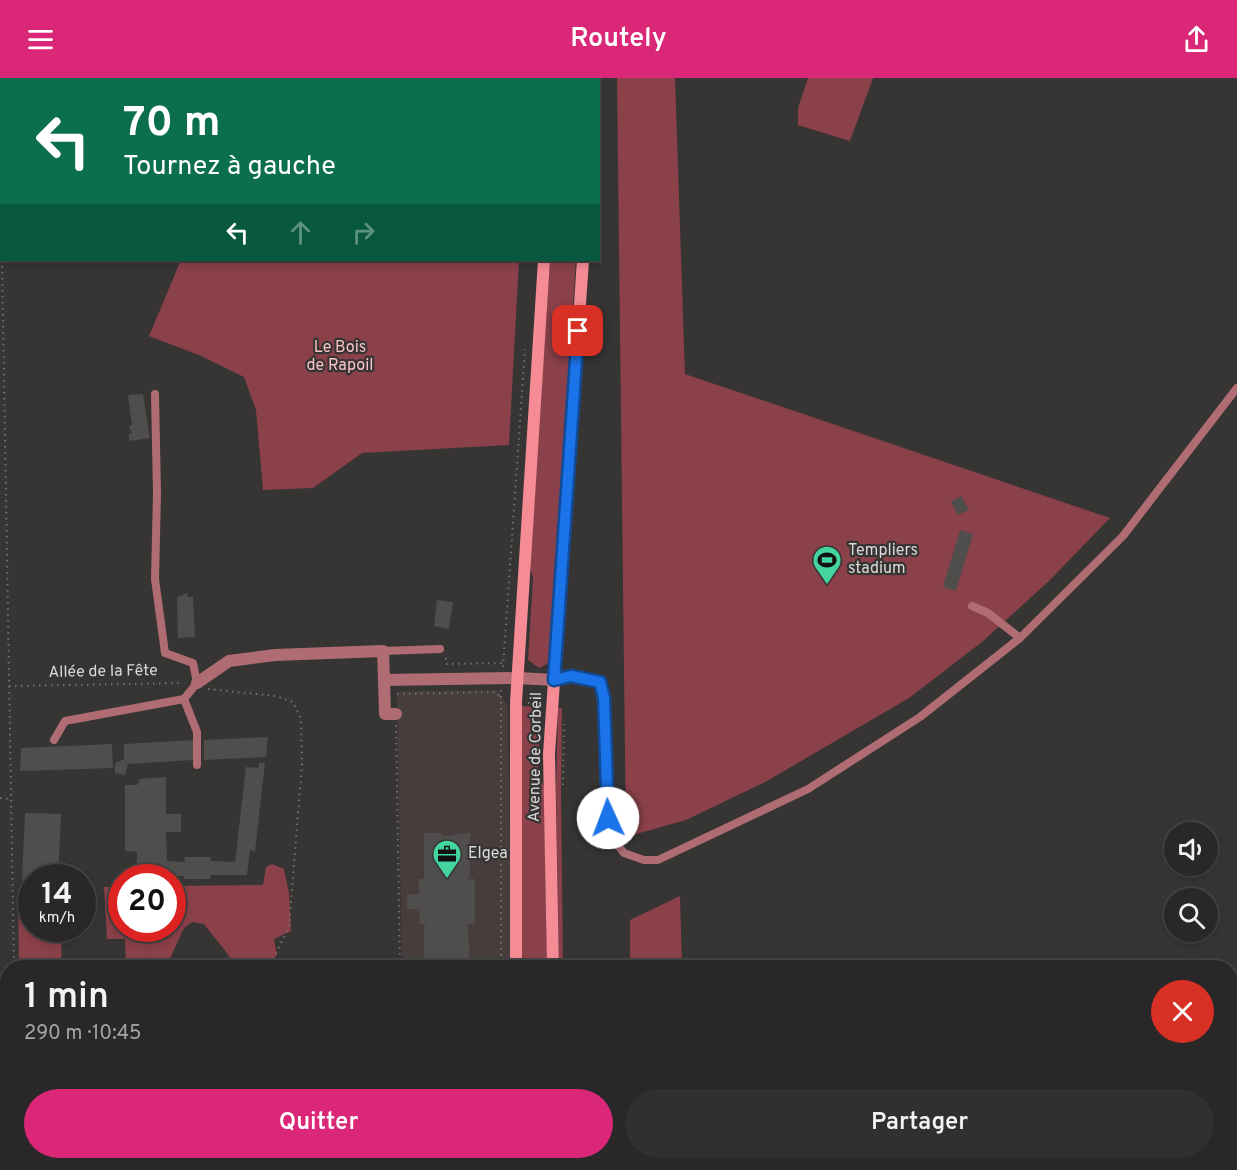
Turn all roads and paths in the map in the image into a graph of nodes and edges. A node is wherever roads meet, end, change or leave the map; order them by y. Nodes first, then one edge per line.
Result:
1 (2, 261) edge
2 (544, 261) edge
3 (583, 261) edge
4 (525, 343) dead end
5 (2, 353) edge
6 (1237, 388) edge
7 (155, 394) dead end
8 (0, 575) edge
9 (7, 576) junction
10 (972, 606) dead end
11 (1020, 638) junction
12 (440, 649) joint
13 (383, 651) junction
14 (518, 678) junction
15 (389, 680) junction
16 (554, 680) junction
17 (197, 683) junction
18 (9, 686) junction
19 (184, 699) junction
20 (500, 701) junction
21 (516, 702) junction
22 (552, 704) junction
23 (396, 714) joint
24 (565, 715) dead end
25 (54, 740) dead end
26 (197, 765) dead end
27 (563, 790) dead end
28 (0, 798) edge
29 (11, 798) junction
30 (273, 959) dead end
31 (14, 960) edge
32 (400, 960) edge
33 (501, 960) edge
34 (516, 960) edge
35 (553, 960) edge

1 - 5 path
2 - 14 main road, Avenue de Corbeil
3 - 16 main road, Avenue de Corbeil
4 - 12 path
5 - 9 path
6 - 11 lane
7 - 17 lane
8 - 9 path
9 - 18 path
10 - 11 lane
11 - 16 lane
12 - 13 lane
13 - 15 street
13 - 17 street
14 - 15 street
14 - 16 street
14 - 21 main road, Avenue de Corbeil
15 - 20 path
15 - 23 street
16 - 22 main road, Avenue de Corbeil
17 - 18 path, Allée de la Fête
17 - 19 lane
17 - 30 path, Allée de la Fête
18 - 29 path
19 - 25 lane
19 - 26 lane
20 - 21 path
20 - 33 path
21 - 22 path
21 - 34 main road, Avenue de Corbeil
22 - 35 main road, Avenue de Corbeil
23 - 32 path
24 - 27 path
28 - 29 path
29 - 31 path

